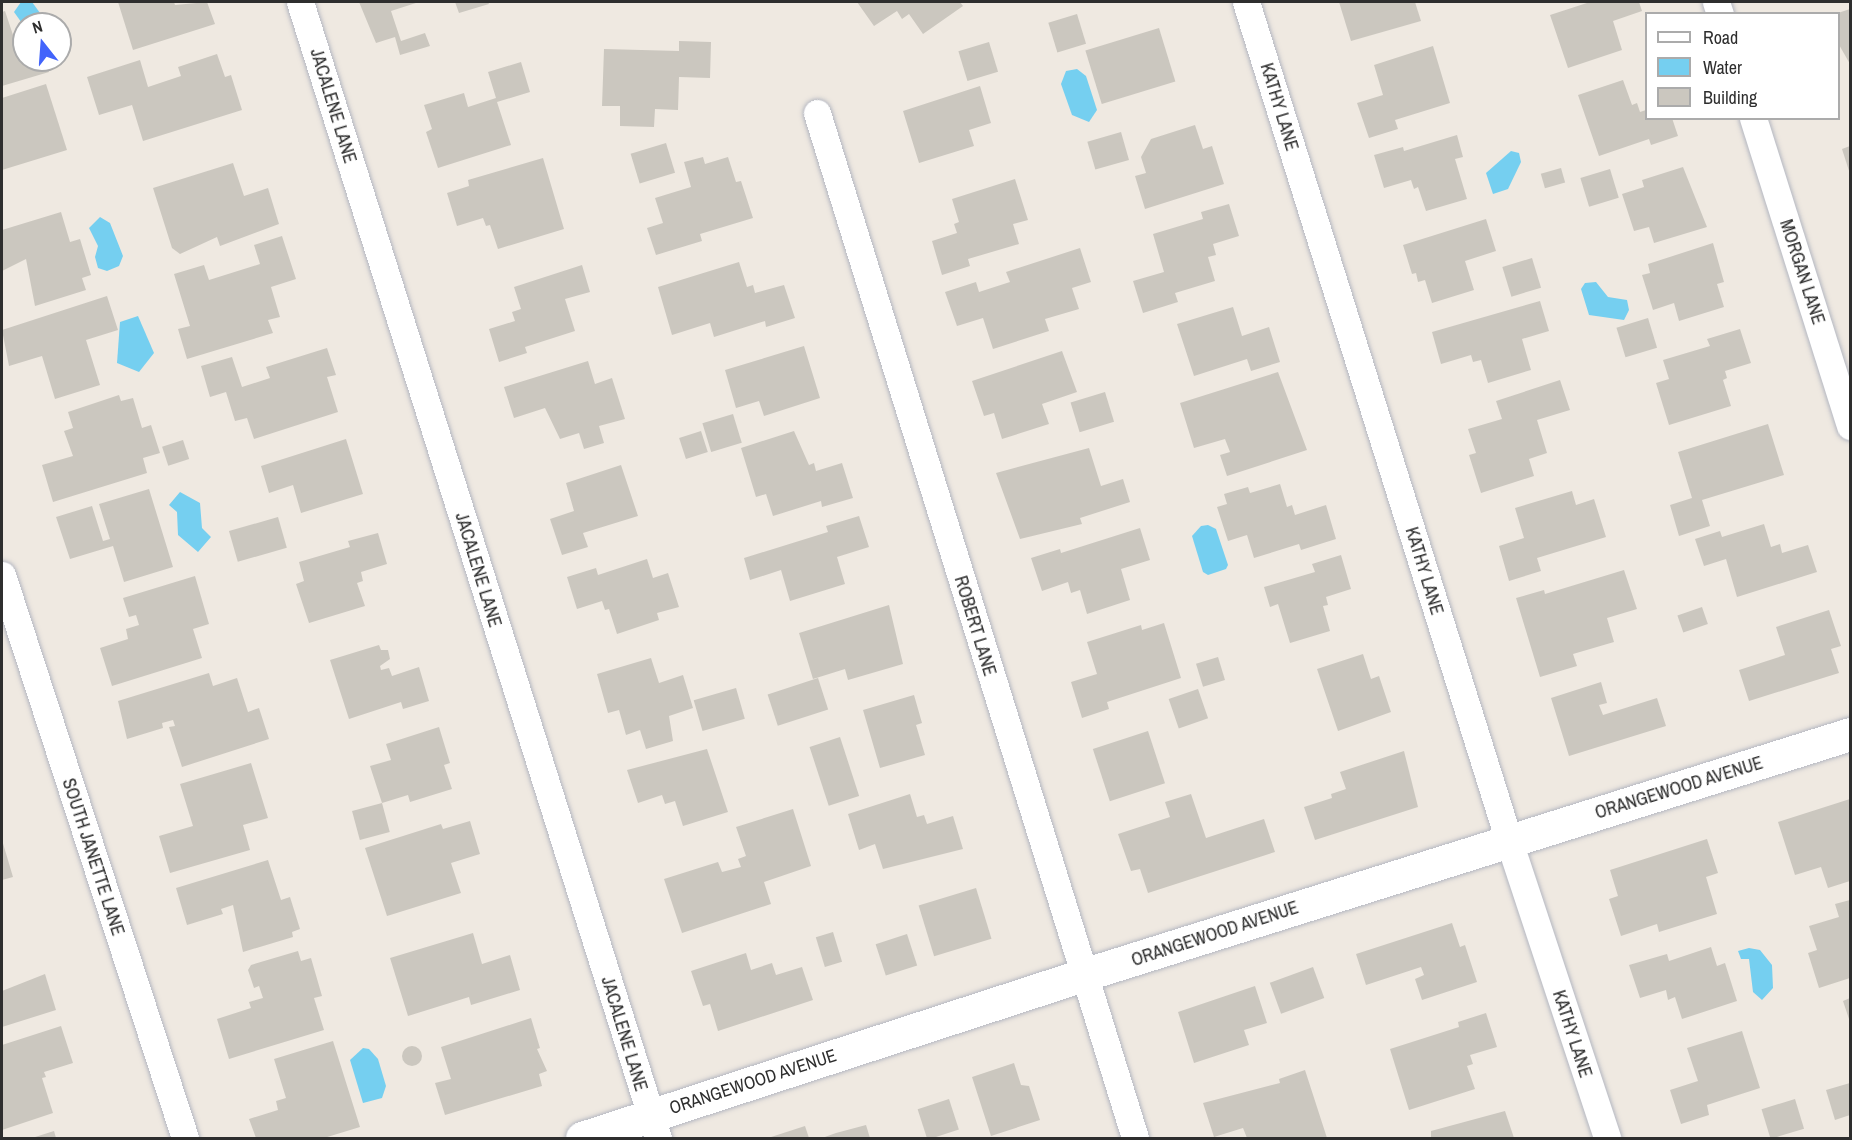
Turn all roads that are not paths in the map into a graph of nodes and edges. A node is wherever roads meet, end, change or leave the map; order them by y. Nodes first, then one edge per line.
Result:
1 (300, 2) edge
2 (1246, 2) edge
3 (817, 113) dead end
4 (1754, 120) edge
5 (1851, 426) edge
6 (2, 575) edge
7 (1851, 734) edge
8 (1509, 841) junction
9 (1083, 975) junction
10 (654, 1127) edge
11 (185, 1138) edge
12 (582, 1138) edge
13 (1135, 1138) edge
14 (1607, 1138) edge

1 - 10 street, JACALENE LANE
2 - 8 street, KATHY LANE
3 - 9 street, ROBERT LANE
4 - 5 street, MORGAN LANE
6 - 11 street, SOUTH JANETTE LANE
7 - 8 main road, ORANGEWOOD AVENUE
8 - 9 main road, ORANGEWOOD AVENUE
8 - 14 street, KATHY LANE
9 - 10 main road, ORANGEWOOD AVENUE
9 - 13 street, ROBERT LANE
10 - 12 main road, ORANGEWOOD AVENUE

